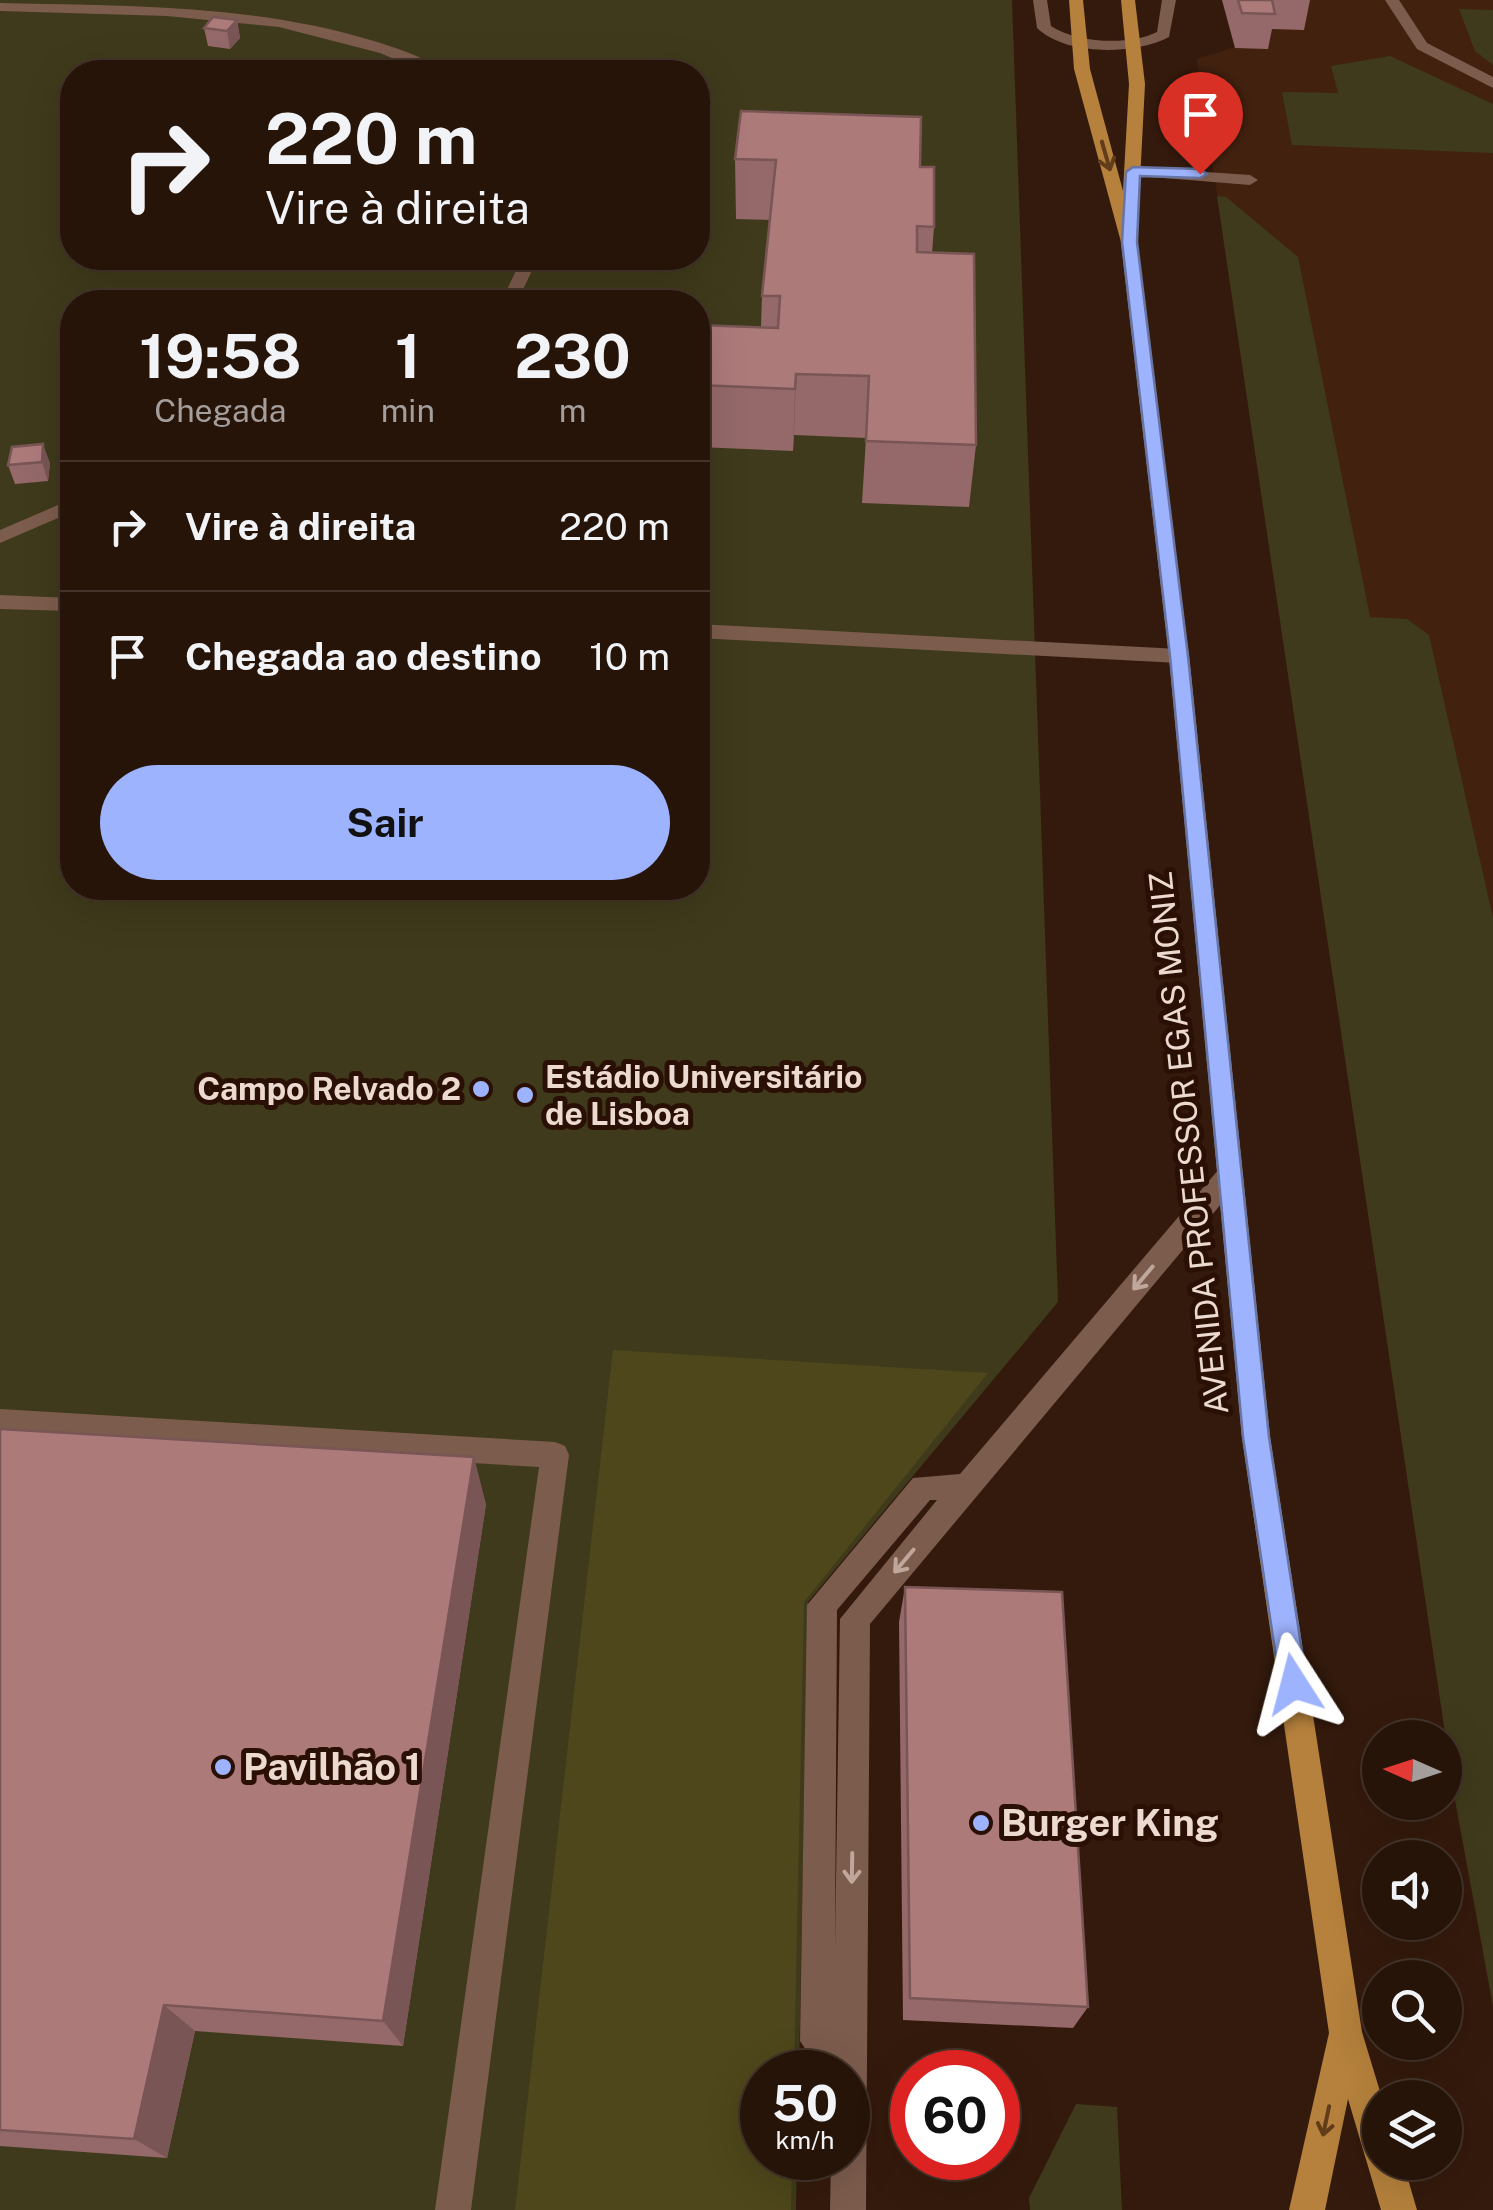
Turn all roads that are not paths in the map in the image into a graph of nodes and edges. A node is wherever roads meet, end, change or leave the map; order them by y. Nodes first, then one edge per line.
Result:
1 (1040, 0) edge
2 (1076, 0) edge
3 (1128, 0) edge
4 (1170, 0) edge
5 (1392, 0) edge
6 (0, 7) edge
7 (1080, 42) junction
8 (1132, 43) junction
9 (413, 60) edge
10 (1493, 83) edge
11 (1133, 172) junction
12 (1250, 180) dead end
13 (1129, 242) junction
14 (60, 510) edge
15 (0, 538) edge
16 (0, 602) edge
17 (60, 604) edge
18 (710, 632) edge
19 (1179, 656) junction
20 (1228, 1177) junction
21 (0, 1422) edge
22 (1346, 2032) junction
23 (847, 2050) edge
24 (1362, 2086) edge
25 (848, 2180) edge
26 (1390, 2180) edge
27 (453, 2210) edge
28 (848, 2210) edge
29 (1307, 2210) edge
30 (1399, 2210) edge

1 - 7 lane
2 - 7 main road, AVENIDA PROFESSOR EGAS MONIZ
3 - 8 main road, AVENIDA PROFESSOR EGAS MONIZ
4 - 8 lane
5 - 10 lane
6 - 9 lane
7 - 8 lane
7 -> 13 main road, AVENIDA PROFESSOR EGAS MONIZ
8 - 11 main road, AVENIDA PROFESSOR EGAS MONIZ
11 - 12 lane
11 - 13 main road, AVENIDA PROFESSOR EGAS MONIZ
13 - 19 main road, AVENIDA PROFESSOR EGAS MONIZ
14 - 15 lane
16 - 17 lane
18 - 19 lane
19 - 20 main road, AVENIDA PROFESSOR EGAS MONIZ
20 - 22 main road, AVENIDA PROFESSOR EGAS MONIZ
20 -> 23 lane
21 - 27 lane
22 - 24 main road, AVENIDA PROFESSOR EGAS MONIZ
22 -> 29 main road, AVENIDA PROFESSOR EGAS MONIZ
25 - 28 lane
26 - 30 main road

